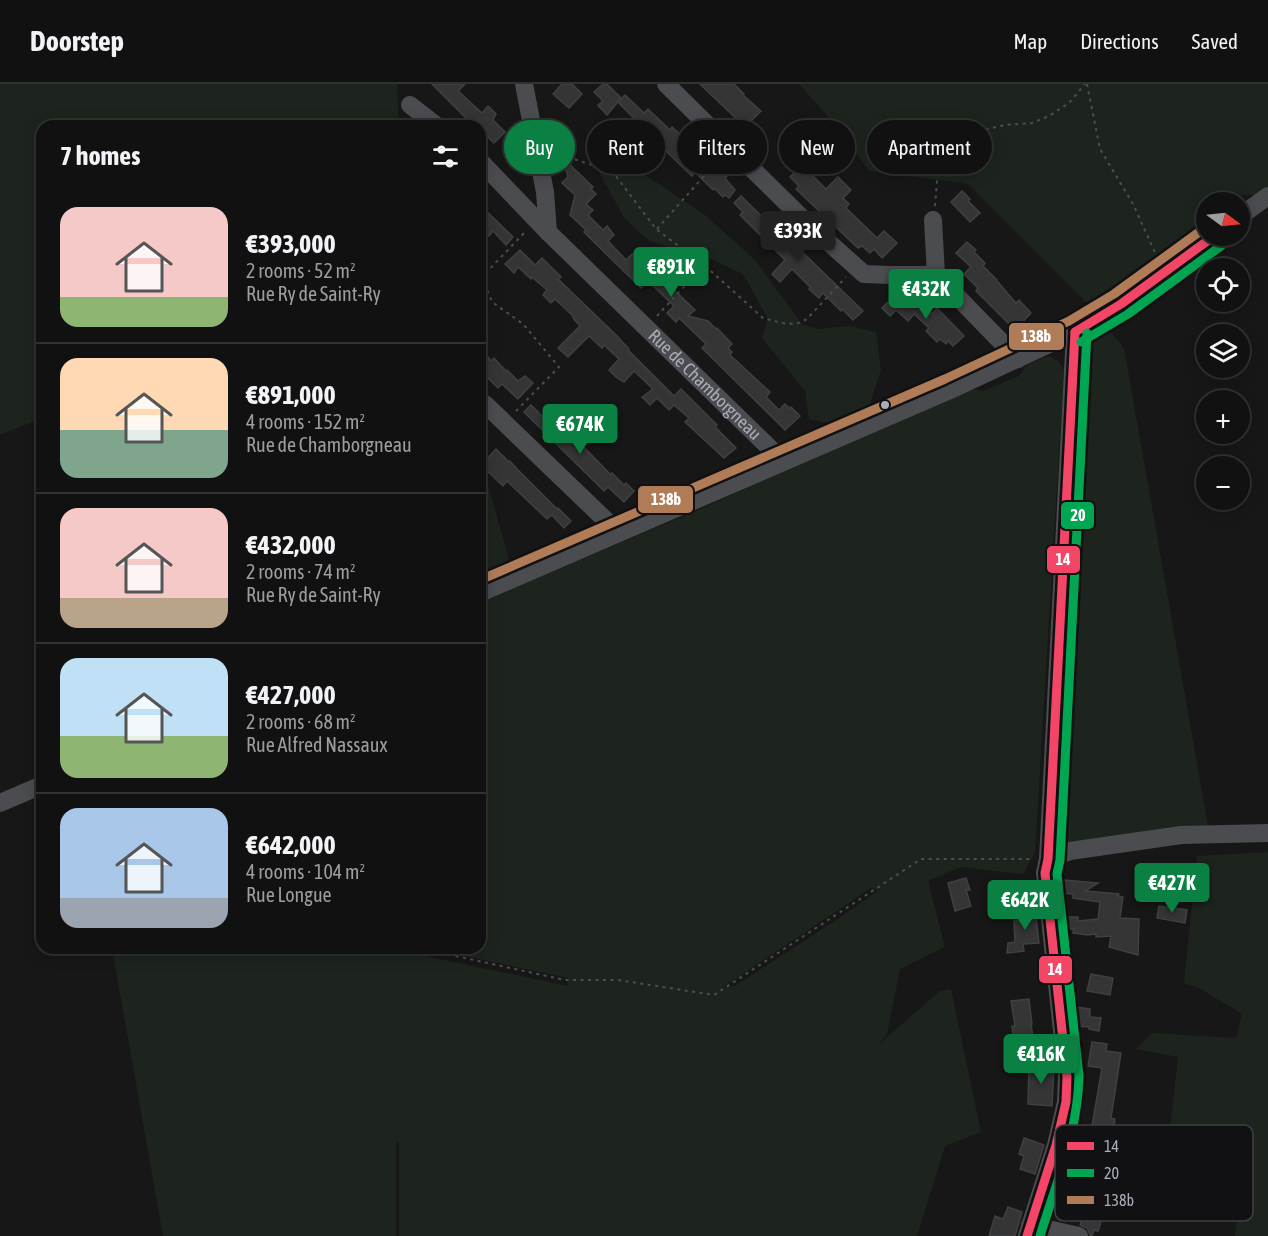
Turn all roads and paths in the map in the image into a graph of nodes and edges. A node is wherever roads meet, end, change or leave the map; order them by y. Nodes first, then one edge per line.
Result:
1 (524, 84) edge
2 (666, 84) edge
3 (1086, 84) edge
4 (410, 105) dead end
5 (429, 120) edge
6 (531, 120) edge
7 (702, 120) edge
8 (575, 159) edge
9 (486, 167) edge
10 (542, 174) edge
11 (706, 174) edge
12 (757, 174) edge
13 (1268, 196) edge
14 (1250, 209) edge
15 (933, 220) joint
16 (542, 226) junction
17 (657, 230) junction
18 (1200, 246) edge
19 (704, 265) junction
20 (856, 266) junction
21 (1164, 272) junction
22 (486, 274) edge
23 (936, 275) junction
24 (486, 287) edge
25 (646, 328) junction
26 (1075, 332) junction
27 (1018, 359) junction
28 (486, 405) edge
29 (504, 423) junction
30 (783, 461) junction
31 (619, 533) junction
32 (486, 590) edge
33 (36, 788) edge
34 (0, 803) edge
35 (1268, 833) edge
36 (1048, 859) junction
37 (446, 954) edge
38 (1061, 1125) edge
39 (1055, 1148) edge
40 (1028, 1231) edge
41 (1079, 1236) edge

1 - 6 street
2 - 7 street
3 - 15 path
3 - 21 path
4 - 5 street
8 - 17 path
9 - 16 street, Rue de Chamborgneau
10 - 16 street
11 - 17 path
12 - 20 street
13 - 14 street
15 - 23 street
16 - 22 path
16 - 25 street, Rue de Chamborgneau
17 - 19 path
18 - 21 street
19 - 20 path
19 - 25 path
20 - 23 street
21 - 26 street
23 - 27 street
24 - 29 path
25 - 30 street, Rue de Chamborgneau
26 - 27 street
26 - 36 street
27 - 30 street
28 - 29 street
29 - 31 street
30 - 31 street
31 - 32 street
33 - 34 street
35 - 36 street
36 - 37 path
36 - 38 street
39 - 40 street
40 - 41 street

